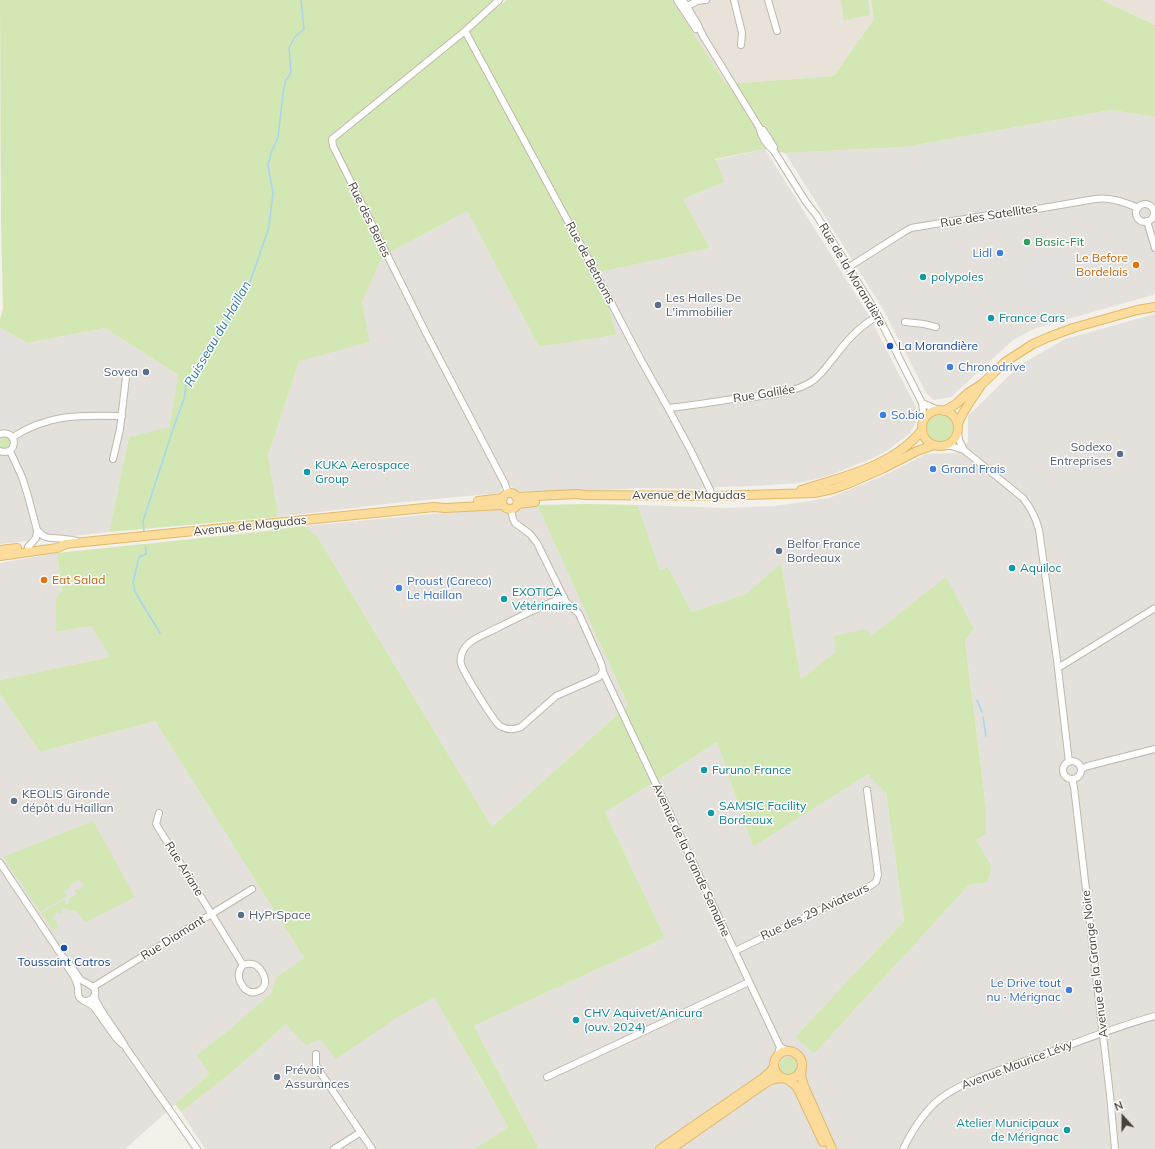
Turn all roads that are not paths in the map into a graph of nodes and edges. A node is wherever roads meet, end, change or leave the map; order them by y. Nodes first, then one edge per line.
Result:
1 (499, 0) edge
2 (677, 0) edge
3 (682, 0) edge
4 (706, 0) edge
5 (734, 0) edge
6 (768, 0) edge
7 (685, 8) junction
8 (777, 30) dead end
9 (465, 31) junction
10 (741, 45) dead end
11 (1138, 208) junction
12 (1147, 221) junction
13 (1155, 248) edge
14 (849, 267) junction
15 (1155, 302) edge
16 (1155, 307) edge
17 (1137, 310) junction
18 (878, 316) junction
19 (905, 322) dead end
20 (936, 327) dead end
21 (126, 377) dead end
22 (982, 384) junction
23 (922, 403) junction
24 (668, 408) junction
25 (941, 410) junction
26 (122, 416) junction
27 (924, 419) junction
28 (958, 428) junction
29 (922, 430) junction
30 (0, 434) edge
31 (13, 437) junction
32 (934, 445) junction
33 (942, 446) junction
34 (964, 450) junction
35 (0, 451) edge
36 (10, 451) junction
37 (113, 459) dead end
38 (792, 493) junction
39 (713, 496) junction
40 (504, 499) junction
41 (515, 503) junction
42 (37, 530) junction
43 (84, 542) junction
44 (66, 544) junction
45 (28, 547) junction
46 (0, 550) edge
47 (0, 556) edge
48 (564, 597) junction
49 (1155, 608) edge
50 (1058, 668) junction
51 (603, 672) junction
52 (1155, 749) edge
53 (1069, 762) junction
54 (1081, 770) junction
55 (1072, 779) junction
56 (867, 790) dead end
57 (159, 813) dead end
58 (0, 863) edge
59 (252, 889) dead end
60 (212, 914) junction
61 (734, 951) junction
62 (62, 956) junction
63 (244, 964) junction
64 (749, 982) junction
65 (86, 984) junction
66 (94, 987) junction
67 (78, 989) junction
68 (94, 996) junction
69 (86, 1001) junction
70 (1155, 1016) edge
71 (1102, 1033) junction
72 (780, 1047) junction
73 (126, 1048) junction
74 (791, 1052) junction
75 (316, 1054) dead end
76 (777, 1057) junction
77 (774, 1066) junction
78 (802, 1067) junction
79 (547, 1077) dead end
80 (785, 1079) junction
81 (361, 1132) junction
82 (197, 1149) edge
83 (334, 1149) edge
84 (372, 1149) edge
85 (660, 1149) edge
86 (671, 1149) edge
87 (827, 1149) edge
88 (832, 1149) edge
89 (903, 1149) edge
90 (1115, 1149) edge

1 - 9 street, Rue des Berles
2 - 7 street, Rue de la Morandière
3 - 7 street, Rue de la Morandière
4 - 7 street
5 - 10 street
6 - 8 street
7 - 14 street, Rue de la Morandière
9 - 24 street, Rue de Betnoms
9 - 40 street, Rue des Berles
11 - 12 street
11 - 12 street
11 - 14 street, Rue des Satellites
12 - 13 street
14 - 18 street, Rue de la Morandière
15 - 17 main road
16 - 17 main road
17 - 22 main road
18 - 23 street, Rue de la Morandière
18 - 24 street, Rue Galilée
19 - 20 street
21 - 26 street
22 - 25 main road
22 - 28 main road
23 - 25 street
23 - 27 street, Rue de la Morandière
24 - 39 street, Rue de Betnoms
25 - 27 main road
25 - 28 main road
26 - 31 street
26 - 37 street
27 - 29 main road
28 - 33 main road
28 - 34 street
29 - 32 main road
29 - 38 main road, Avenue de Magudas
30 - 31 street
31 - 36 street
32 - 33 main road
32 - 38 main road, Avenue de Magudas
33 - 34 street
34 - 50 street
35 - 36 street
36 - 42 street
38 - 39 main road, Avenue de Magudas
39 - 41 main road, Avenue de Magudas
40 - 41 main road
40 - 41 main road
40 - 43 main road, Avenue de Magudas
41 - 48 street, Avenue de la Grande Semaine
42 - 43 street
42 - 45 street
43 - 44 main road, Avenue de Magudas
44 - 45 main road, Avenue de Magudas
44 - 47 main road, Avenue de Magudas
45 - 46 main road, Avenue de Magudas
48 - 51 street, Avenue de la Grande Semaine
48 - 51 street
49 - 50 street
50 - 53 street
51 - 61 street, Avenue de la Grande Semaine
52 - 54 street
53 - 54 street
53 - 55 street
54 - 55 street
55 - 71 street, Avenue de la Grange Noire
56 - 61 street, Rue des 29 Aviateurs
57 - 60 street, Rue Ariane
58 - 62 street
59 - 60 street, Rue Diamant
60 - 63 street, Rue Ariane
60 - 66 street, Rue Diamant
61 - 64 street, Avenue de la Grande Semaine
62 - 65 street
62 - 67 street
63 - 63 street
64 - 72 street, Avenue de la Grande Semaine
64 - 79 street
65 - 66 street
65 - 67 street
66 - 68 street
67 - 69 street
68 - 69 street
68 - 73 street
69 - 73 street
70 - 71 street, Avenue Maurice Lévy
71 - 89 street, Avenue Maurice Lévy
71 - 90 street, Avenue de la Grange Noire
72 - 74 street
72 - 76 street
73 - 82 street
74 - 76 main road
74 - 78 main road
75 - 81 street
76 - 77 main road
77 - 80 main road
77 - 85 main road
78 - 80 main road
78 - 88 main road
80 - 86 main road
80 - 87 main road
81 - 83 street
81 - 84 street

